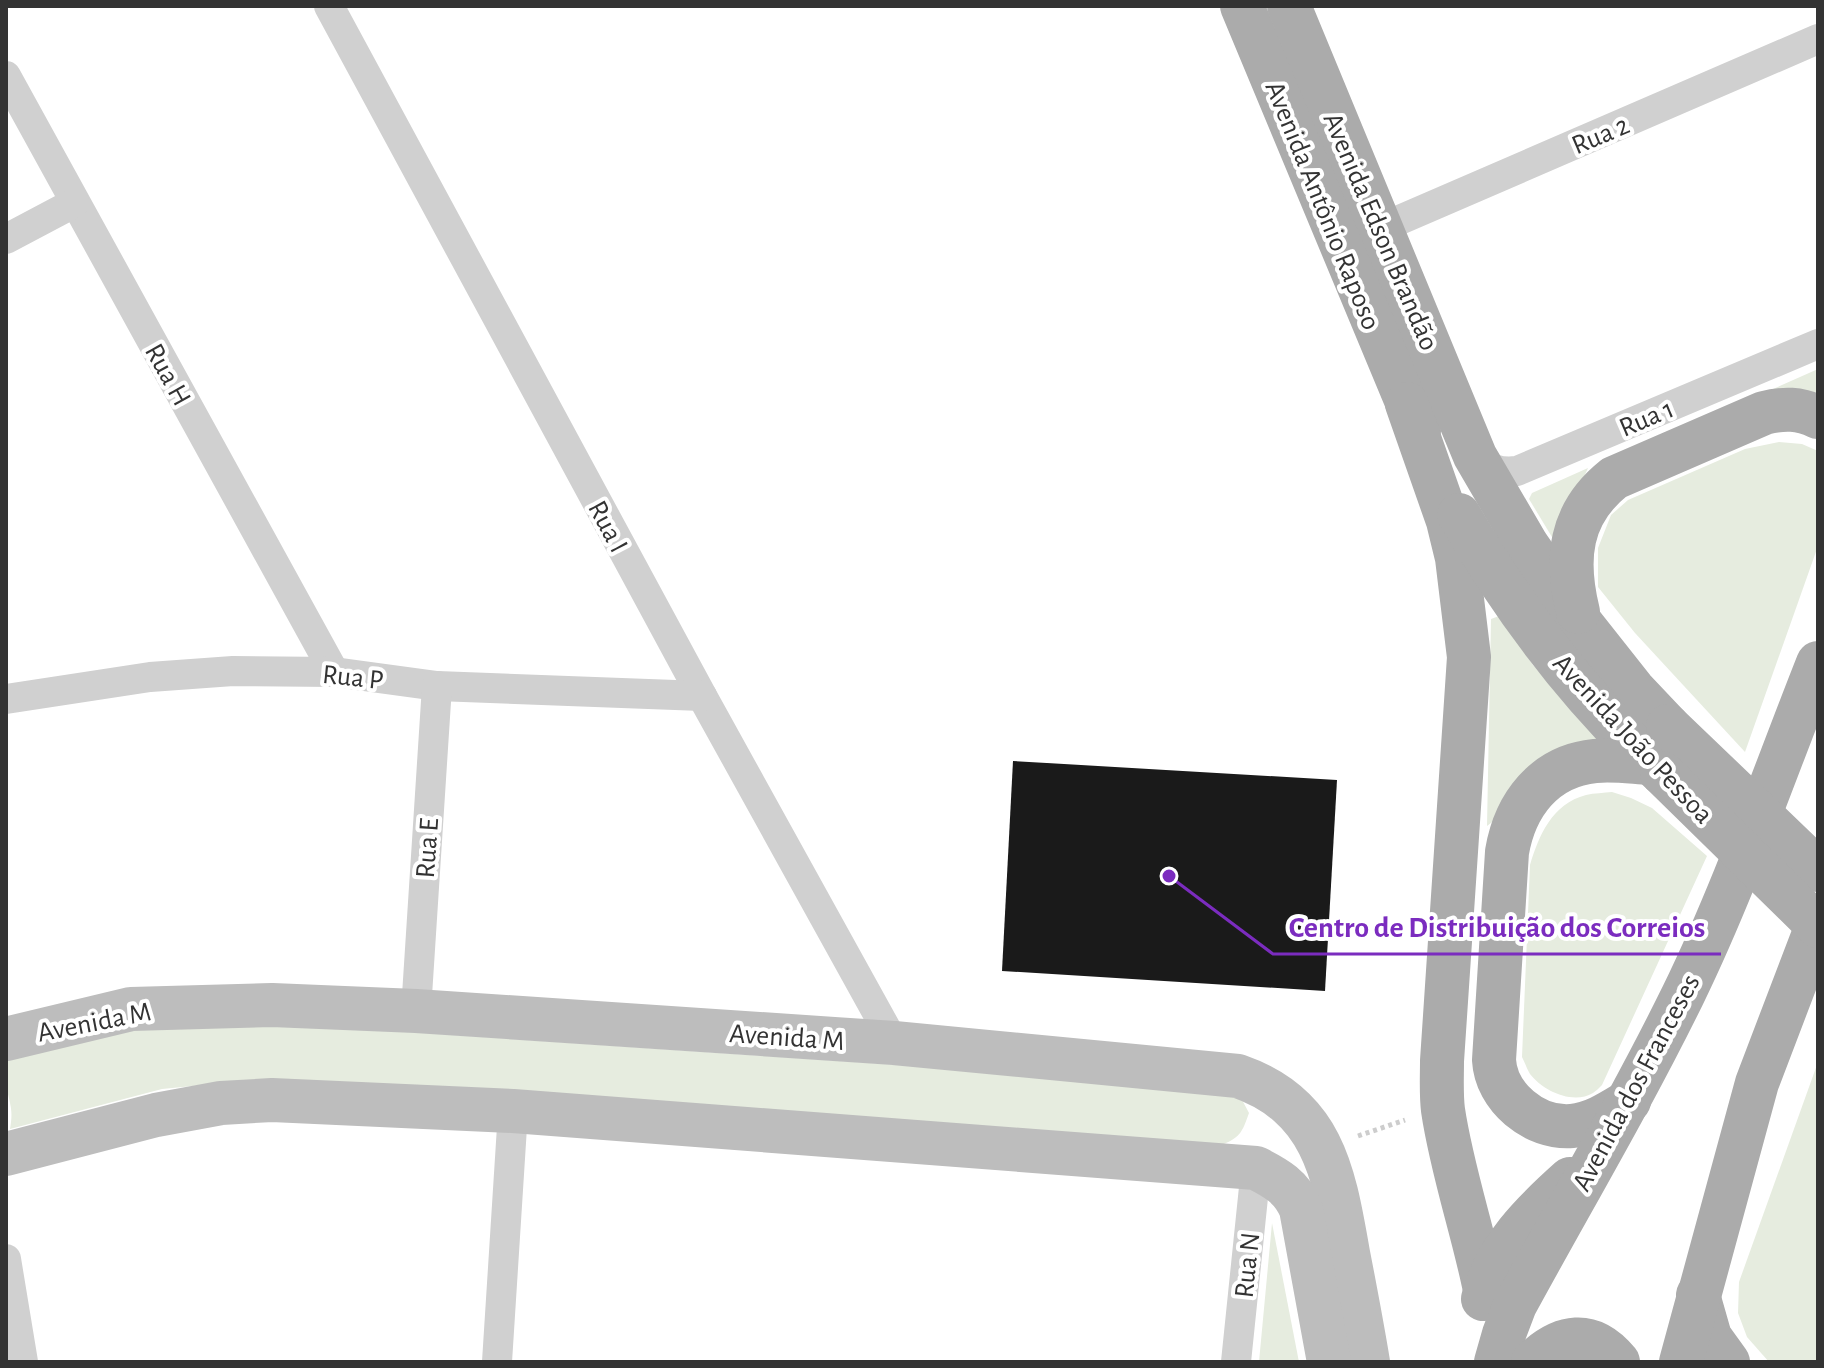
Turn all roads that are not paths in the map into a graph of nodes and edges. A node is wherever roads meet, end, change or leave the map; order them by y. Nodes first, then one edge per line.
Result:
1 (329, 6) edge
2 (1242, 6) edge
3 (1289, 6) edge
4 (1818, 39) edge
5 (6, 76) edge
6 (74, 203) junction
7 (1381, 228) junction
8 (6, 239) edge
9 (1818, 344) edge
10 (1407, 404) junction
11 (1818, 417) edge
12 (1475, 456) junction
13 (1580, 622) junction
14 (1818, 663) edge
15 (334, 672) junction
16 (437, 686) junction
17 (702, 696) junction
18 (6, 699) edge
19 (1660, 754) junction
20 (1818, 870) edge
21 (1818, 925) edge
22 (416, 1011) junction
23 (6, 1039) edge
24 (894, 1043) junction
25 (1629, 1101) junction
26 (513, 1111) junction
27 (1317, 1140) junction
28 (6, 1154) edge
29 (1599, 1154) junction
30 (1256, 1168) junction
31 (6, 1259) edge
32 (1485, 1290) junction
33 (1698, 1295) junction
34 (23, 1362) edge
35 (497, 1362) edge
36 (1236, 1362) edge
37 (1329, 1362) edge
38 (1368, 1362) edge
39 (1470, 1362) edge
40 (1496, 1362) edge
41 (1533, 1362) edge
42 (1618, 1362) edge
43 (1681, 1362) edge
44 (1728, 1362) edge

1 - 17 street, Rua I
2 - 10 main road, Avenida Antônio Raposo
3 - 7 main road, Avenida Edson Brandão
4 - 7 street, Rua 2
5 - 6 street, Rua H
6 - 8 street
6 - 15 street, Rua H
7 - 12 main road, Avenida Edson Brandão
9 - 12 street, Rua 1
10 - 19 main road, Avenida João Pessoa
10 - 32 main road
11 - 13 main road
12 - 13 main road, Avenida João Pessoa
13 - 19 main road, Avenida João Pessoa
14 - 25 main road, Avenida dos Franceses
15 - 16 street, Rua P
15 - 18 street, Rua P
16 - 17 street, Rua P
16 - 22 street, Rua E
17 - 24 street, Rua I
19 - 20 main road, Avenida João Pessoa, bridge
19 - 21 main road, Avenida João Pessoa, bridge
19 - 25 main road
21 - 33 main road
22 - 23 street, Avenida M
22 - 24 street, Avenida M
24 - 27 street, Avenida M
25 - 29 main road, Avenida dos Franceses
26 - 28 street
26 - 30 street
26 - 35 street
27 - 30 street
27 - 38 street, Avenida M
29 - 32 main road
29 - 40 main road, Avenida dos Franceses
30 - 36 street, Rua N
30 - 37 street
31 - 34 street
32 - 39 main road
33 - 43 main road
33 - 44 main road
41 - 42 main road

